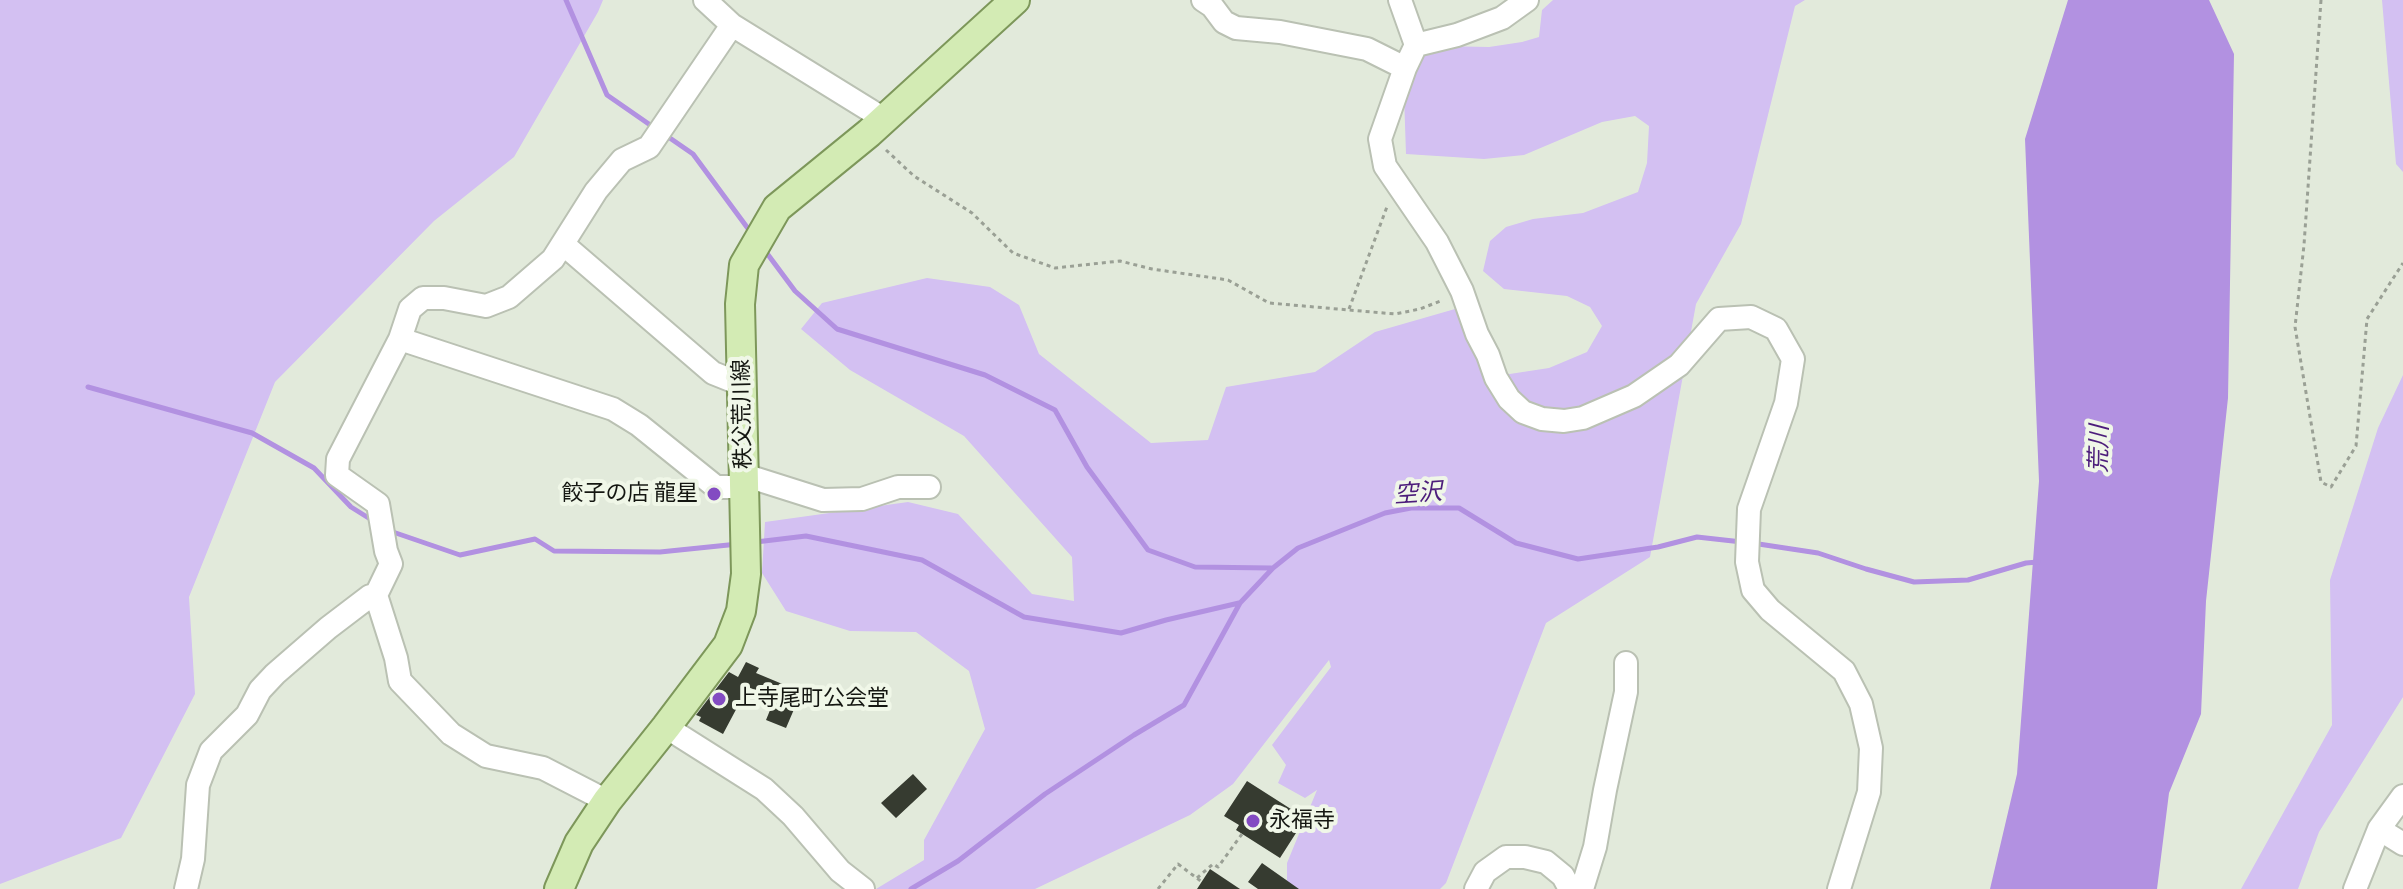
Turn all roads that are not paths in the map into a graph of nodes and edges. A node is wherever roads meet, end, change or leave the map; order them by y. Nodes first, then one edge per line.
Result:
1 (705, 0) edge
2 (1015, 0) edge
3 (1203, 0) edge
4 (1400, 0) edge
5 (1527, 0) edge
6 (732, 25) junction
7 (1416, 45) junction
8 (1405, 68) junction
9 (877, 126) junction
10 (563, 244) junction
11 (400, 339) junction
12 (743, 385) junction
13 (744, 481) junction
14 (929, 487) dead end
15 (373, 595) junction
16 (1626, 663) dead end
17 (666, 727) junction
18 (2403, 796) edge
19 (607, 801) junction
20 (2379, 829) junction
21 (2403, 844) edge
22 (186, 889) edge
23 (559, 889) edge
24 (863, 889) edge
25 (1476, 889) edge
26 (1570, 889) edge
27 (1582, 889) edge
28 (1839, 889) edge
29 (2355, 889) edge

1 - 6 street
2 - 9 main road, 秩父荒川線
3 - 8 street
4 - 7 street
5 - 7 street
6 - 9 street
6 - 10 street
7 - 8 street
8 - 28 street
9 - 12 main road, 秩父荒川線
10 - 11 street
10 - 12 street
11 - 13 street
11 - 15 street
12 - 13 main road, 秩父荒川線
13 - 14 street
13 - 17 main road, 秩父荒川線
15 - 19 street
15 - 22 street
16 - 27 street
17 - 19 main road, 秩父荒川線
17 - 24 street
18 - 20 street
19 - 23 main road, 秩父荒川線
20 - 21 street
20 - 29 street
25 - 26 street

